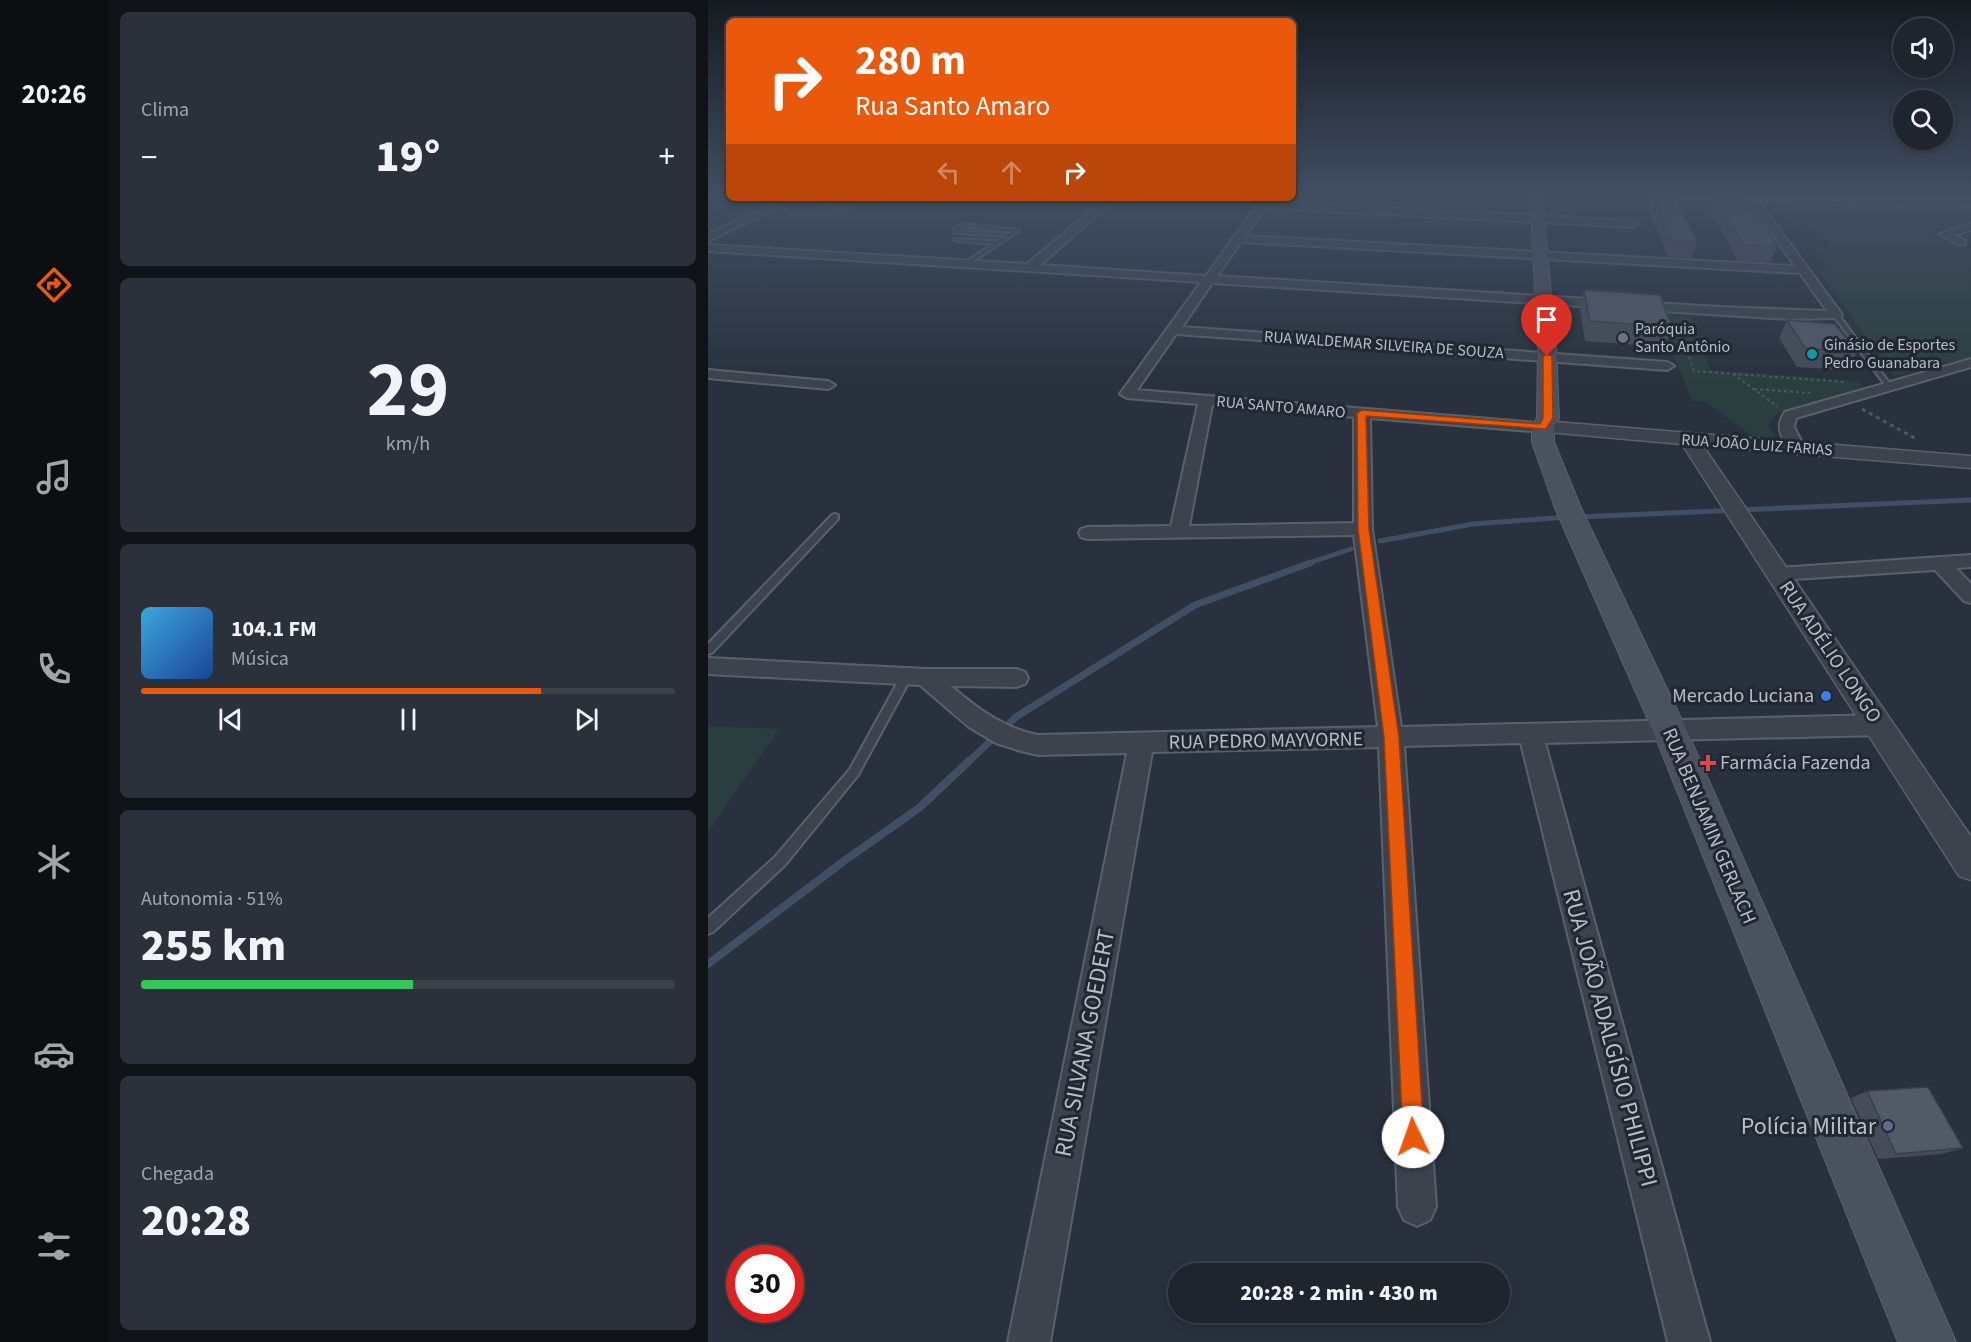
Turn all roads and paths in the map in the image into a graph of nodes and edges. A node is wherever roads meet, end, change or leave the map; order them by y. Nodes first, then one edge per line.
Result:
1 (863, 258) edge
2 (976, 258) edge
3 (1042, 258) edge
4 (1224, 258) edge
5 (1540, 258) edge
6 (1571, 258) edge
7 (1795, 258) edge
8 (966, 264) junction
9 (1030, 268) junction
10 (1804, 270) junction
11 (1209, 279) junction
12 (1544, 300) junction
13 (1672, 308) junction
14 (1836, 315) junction
15 (1173, 330) junction
16 (1547, 356) junction
17 (1971, 363) edge
18 (1667, 366) dead end
19 (708, 374) edge
20 (1733, 374) junction
21 (1815, 380) junction
22 (828, 385) dead end
23 (1888, 385) junction
24 (1754, 389) junction
25 (1823, 394) junction
26 (1847, 397) junction
27 (1206, 400) junction
28 (1362, 413) junction
29 (1790, 415) junction
30 (1543, 427) junction
31 (1689, 440) junction
32 (1797, 448) junction
33 (1963, 461) edge
34 (835, 517) dead end
35 (1363, 529) junction
36 (1179, 531) junction
37 (1088, 533) dead end
38 (1971, 561) edge
39 (1940, 563) junction
40 (1778, 574) junction
41 (1971, 596) edge
42 (708, 650) edge
43 (708, 666) edge
44 (917, 676) junction
45 (1017, 678) dead end
46 (1879, 725) junction
47 (1670, 731) junction
48 (1531, 734) junction
49 (1391, 738) junction
50 (1141, 744) junction
51 (1971, 865) edge
52 (708, 927) edge
53 (1417, 1207) dead end
54 (1029, 1342) edge
55 (1689, 1342) edge
56 (1927, 1342) edge

1 - 8 street
2 - 8 lane
3 - 9 street
4 - 11 street
5 - 12 main road, RUA BENJAMIN GERLACH
6 - 10 street
7 - 10 street
8 - 9 street
9 - 11 street
10 - 14 street
11 - 12 street
11 - 15 street
12 - 13 street
12 - 16 main road, RUA BENJAMIN GERLACH
13 - 14 street
13 - 20 path
14 - 23 lane
15 - 16 street, RUA WALDEMAR SILVEIRA DE SOUZA
15 - 27 street, RUA SANTO AMARO
16 - 18 street, RUA WALDEMAR SILVEIRA DE SOUZA
16 - 30 main road, RUA BENJAMIN GERLACH
17 - 23 street
19 - 22 street
20 - 21 path
20 - 24 path
21 - 23 path
21 - 25 path
23 - 26 street
24 - 25 path
24 - 29 path
25 - 26 path
26 - 29 street
26 - 33 path
27 - 28 street, RUA SANTO AMARO
27 - 36 street
28 - 30 street, RUA SANTO AMARO
28 - 35 street
29 - 32 street
30 - 31 street, RUA JOÃO LUIZ FARIAS
30 - 47 main road, RUA BENJAMIN GERLACH
31 - 32 street, RUA JOÃO LUIZ FARIAS
31 - 40 street, RUA ADÉLIO LONGO
32 - 33 street, RUA JOÃO LUIZ FARIAS
34 - 42 lane
35 - 36 street
35 - 49 street
36 - 37 street
38 - 39 street
39 - 40 street
39 - 41 street
40 - 46 street, RUA ADÉLIO LONGO
43 - 44 street
44 - 45 street
44 - 50 street, RUA PEDRO MAYVORNE
44 - 52 lane
46 - 47 street, RUA PEDRO MAYVORNE
46 - 51 street, RUA ADÉLIO LONGO
47 - 48 street, RUA PEDRO MAYVORNE
47 - 56 main road, RUA BENJAMIN GERLACH
48 - 49 street, RUA PEDRO MAYVORNE
48 - 55 street, RUA JOÃO ADALGÍSIO PHILIPPI
49 - 50 street, RUA PEDRO MAYVORNE
49 - 53 street
50 - 54 street, RUA SILVANA GOEDERT

